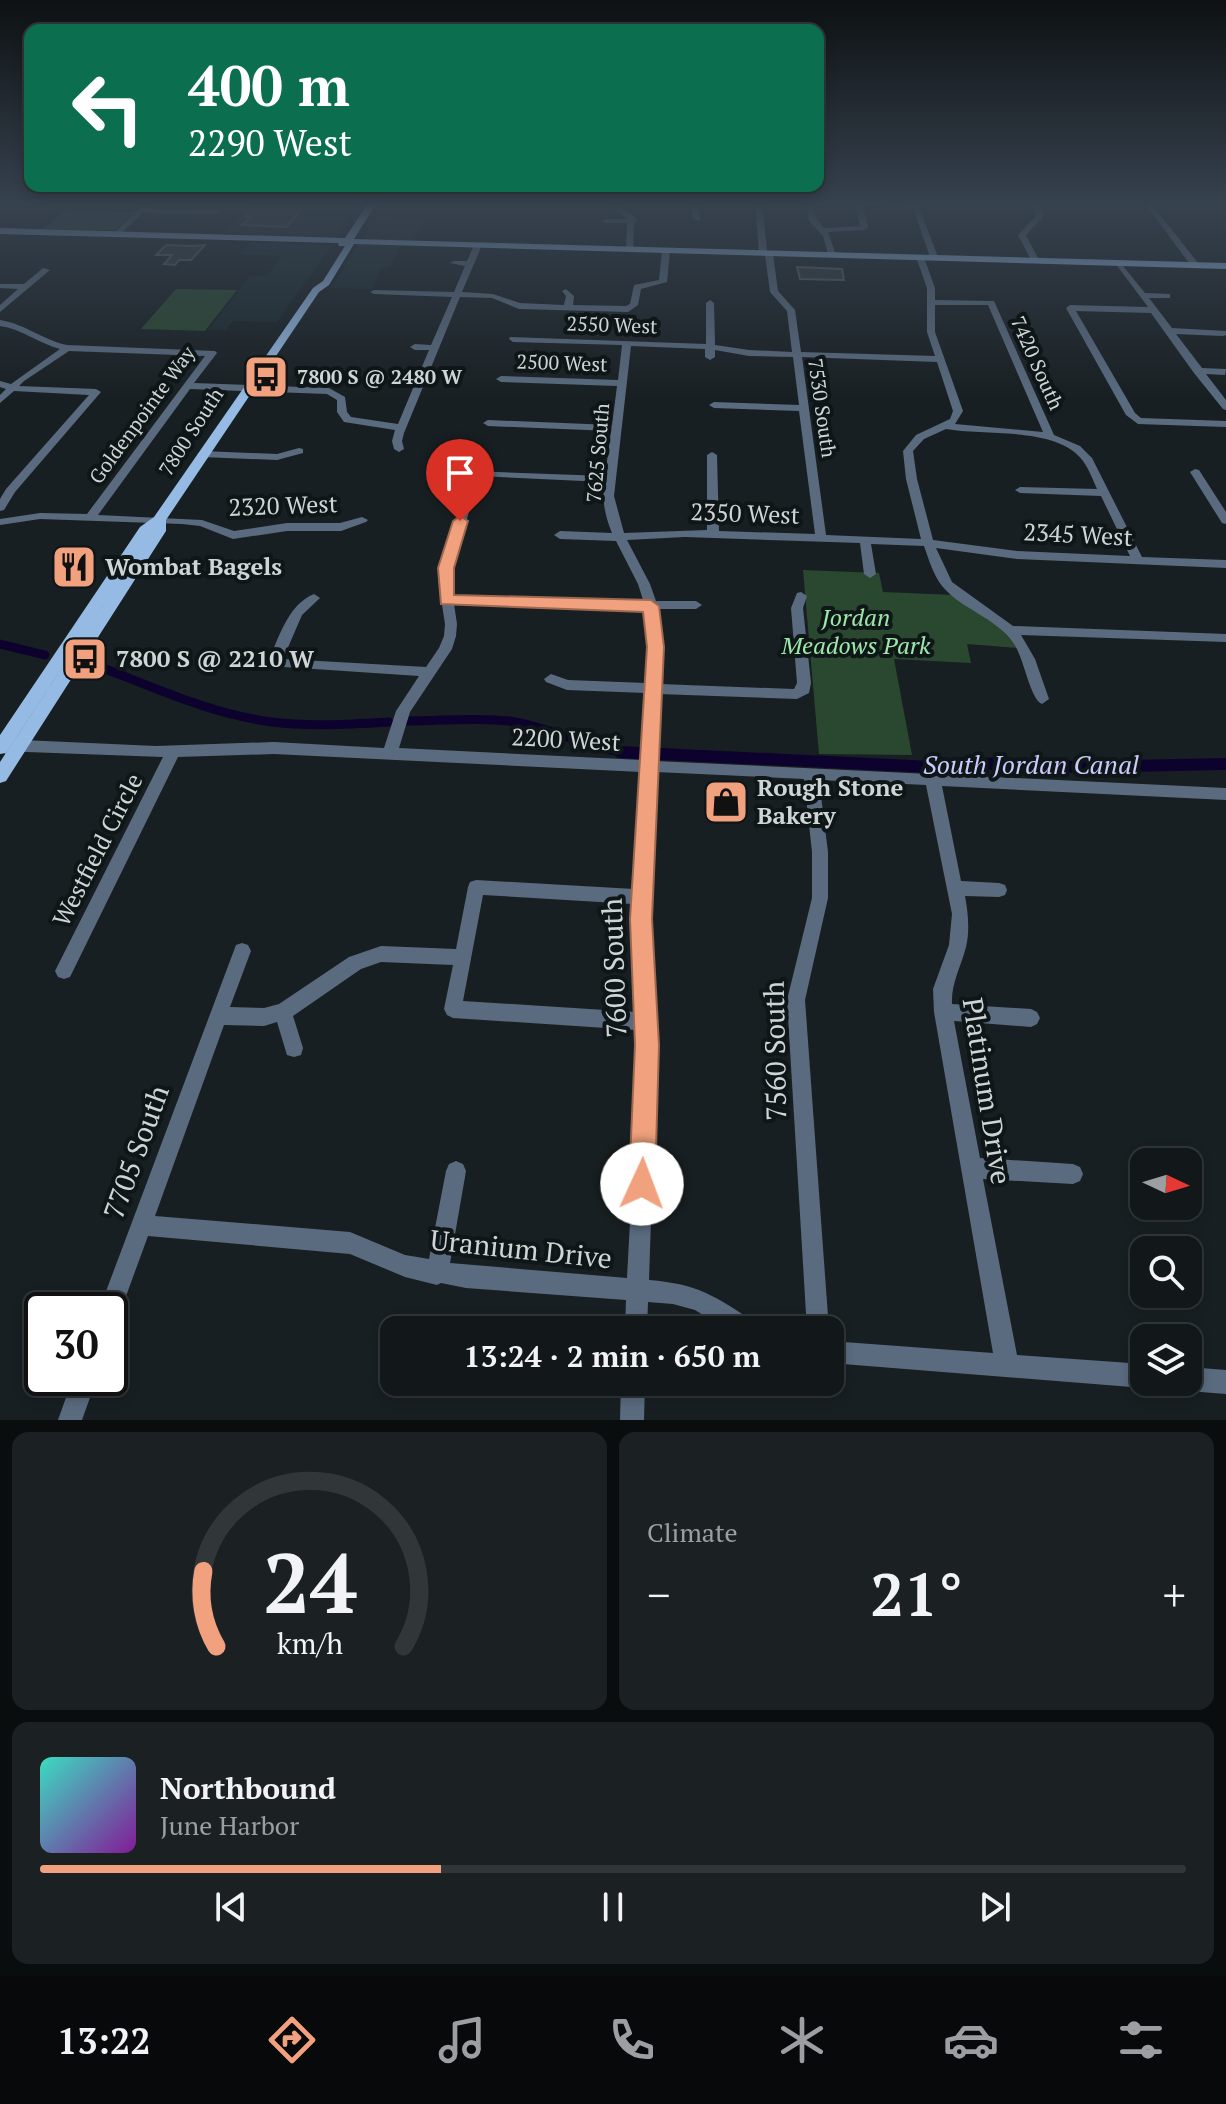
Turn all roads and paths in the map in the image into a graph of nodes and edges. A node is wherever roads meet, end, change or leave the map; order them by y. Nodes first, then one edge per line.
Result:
1 (325, 268) edge
2 (468, 268) edge
3 (664, 268) edge
4 (769, 268) edge
5 (924, 268) edge
6 (1123, 268) edge
7 (46, 270) dead end
8 (0, 286) edge
9 (27, 287) junction
10 (566, 291) dead end
11 (374, 292) dead end
12 (457, 294) junction
13 (1143, 295) junction
14 (1167, 296) dead end
15 (931, 302) junction
16 (710, 303) dead end
17 (568, 308) junction
18 (0, 309) edge
19 (1153, 310) junction
20 (0, 323) edge
21 (1169, 331) junction
22 (1223, 333) dead end
23 (513, 339) dead end
24 (627, 343) junction
25 (415, 347) dead end
26 (67, 348) junction
27 (435, 348) junction
28 (710, 352) junction
29 (797, 355) junction
30 (941, 359) junction
31 (1197, 371) junction
32 (1225, 372) edge
33 (501, 379) dead end
34 (622, 383) junction
35 (0, 384) edge
36 (188, 386) junction
37 (12, 388) junction
38 (246, 389) junction
39 (0, 400) edge
40 (714, 405) dead end
41 (1226, 407) edge
42 (804, 408) junction
43 (488, 423) dead end
44 (1226, 424) edge
45 (948, 426) junction
46 (402, 428) junction
47 (617, 428) junction
48 (1050, 437) junction
49 (399, 449) dead end
50 (299, 451) dead end
51 (202, 454) junction
52 (712, 455) dead end
53 (1195, 472) dead end
54 (610, 479) junction
55 (1020, 490) dead end
56 (1105, 493) junction
57 (0, 508) edge
58 (90, 518) junction
59 (159, 520) junction
60 (362, 520) dead end
61 (1226, 521) edge
62 (0, 522) edge
63 (713, 534) junction
64 (560, 535) dead end
65 (618, 537) junction
66 (821, 539) junction
67 (865, 540) junction
68 (929, 543) junction
69 (1138, 560) junction
70 (1226, 564) edge
71 (870, 574) dead end
72 (801, 596) dead end
73 (314, 598) dead end
74 (446, 600) junction
75 (696, 605) dead end
76 (651, 606) junction
77 (1011, 630) junction
78 (1226, 638) edge
79 (429, 672) junction
80 (551, 679) dead end
81 (653, 689) junction
82 (1042, 699) dead end
83 (5, 746) edge
84 (174, 751) junction
85 (390, 753) junction
86 (649, 759) junction
87 (811, 774) junction
88 (0, 776) edge
89 (933, 781) junction
90 (1226, 794) edge
91 (955, 888) junction
92 (999, 890) dead end
93 (641, 897) junction
94 (242, 951) dead end
95 (463, 957) junction
96 (64, 971) dead end
97 (283, 1012) junction
98 (943, 1012) junction
99 (218, 1016) junction
100 (1031, 1018) dead end
101 (646, 1022) junction
102 (294, 1048) dead end
103 (971, 1168) junction
104 (456, 1171) dead end
105 (1073, 1174) dead end
106 (141, 1225) junction
107 (437, 1274) junction
108 (638, 1290) junction
109 (117, 1292) edge
110 (637, 1316) edge
111 (725, 1316) edge
112 (817, 1316) edge
113 (844, 1353) edge
114 (1007, 1365) junction
115 (1130, 1375) edge
116 (1202, 1380) edge
117 (1226, 1382) edge
118 (79, 1396) edge
119 (633, 1396) edge
120 (70, 1420) edge
121 (632, 1420) edge

1 - 38 main road, 7800 South
2 - 12 street
3 - 17 street
4 - 29 street, 7530 South
5 - 15 street
6 - 13 street
7 - 9 street
8 - 9 street
9 - 18 street
10 - 17 street
11 - 12 street
12 - 17 street
12 - 27 street
13 - 14 street
13 - 19 street
15 - 30 street
15 - 48 street, 7420 South
16 - 28 street
19 - 21 street
19 - 44 street
20 - 26 street, Goldenpointe Way
21 - 22 street
21 - 31 street
23 - 24 street, 2550 West
24 - 28 street, 2550 West
24 - 34 street, 7625 South
25 - 27 street
26 - 36 street, Goldenpointe Way
26 - 37 street
27 - 46 street
28 - 29 street, 2550 West
29 - 30 street, 2550 West
29 - 42 street, 7530 South
30 - 45 street
31 - 32 street
31 - 41 street
33 - 34 street, 2500 West
34 - 47 street, 7625 South
35 - 37 street
36 - 38 street
36 - 58 street, Goldenpointe Way
37 - 39 street
37 - 57 street
38 - 46 street
38 - 51 main road, 7800 South
40 - 42 street
42 - 66 street, 7530 South
43 - 47 street
45 - 48 street
45 - 68 street
46 - 49 street
47 - 54 street, 7625 South
48 - 56 street
50 - 51 street
51 - 59 main road, 7800 South
52 - 63 street
53 - 61 street
54 - 65 street, 7625 South
54 - 74 street
55 - 56 street
56 - 69 street
58 - 59 street, 2320 West
58 - 62 street, 2320 West
59 - 60 street, 2320 West
59 - 83 main road, 7800 South
63 - 65 street, 2350 West
63 - 66 street, 2350 West
64 - 65 street, 2350 West
65 - 76 street, 7625 South
66 - 67 street, 2350 West
67 - 68 street, 2350 West
67 - 71 street
68 - 69 street, 2345 West
68 - 77 street
69 - 70 street, 2345 West
72 - 81 street
73 - 79 street
74 - 76 street
74 - 79 street
75 - 76 street
76 - 81 street, 7600 South
77 - 78 street
77 - 82 street
79 - 85 street
80 - 81 street
81 - 86 street, 7600 South
83 - 84 street, 2200 West
83 - 88 main road, 7800 South
84 - 85 street, 2200 West
84 - 96 street, Westfield Circle
85 - 86 street, 2200 West
86 - 87 street, 2200 West
86 - 93 street, 7600 South
87 - 89 street, 2200 West
87 - 112 street, 7560 South
89 - 90 street, 2200 West
89 - 91 street, Platinum Drive
91 - 92 street
91 - 98 street, Platinum Drive
93 - 95 street
93 - 101 street, 7600 South
94 - 99 street, 7705 South
95 - 97 street
95 - 101 street
97 - 99 street
97 - 102 street
98 - 100 street
98 - 103 street, Platinum Drive
99 - 106 street, 7705 South
101 - 108 street, 7600 South
103 - 105 street
103 - 114 street, Platinum Drive
104 - 107 street
106 - 107 street, Uranium Drive
106 - 109 street, 7705 South
107 - 108 street, Uranium Drive
108 - 110 street, 7600 South
108 - 111 street, Uranium Drive
113 - 114 street
114 - 115 street
116 - 117 street
118 - 120 street
119 - 121 street

